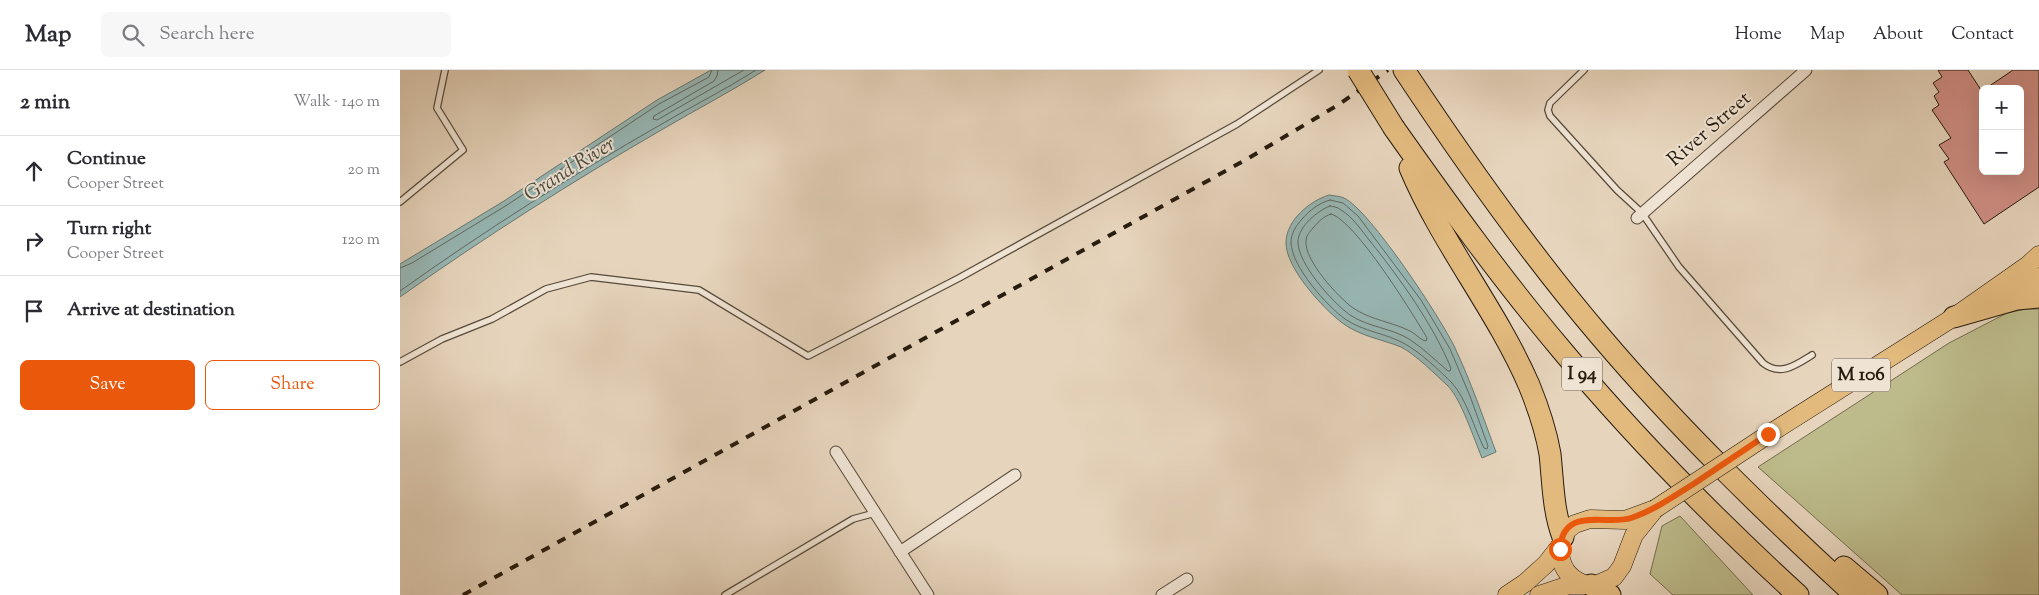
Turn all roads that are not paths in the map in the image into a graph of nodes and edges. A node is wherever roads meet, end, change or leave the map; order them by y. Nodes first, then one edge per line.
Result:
1 (445, 70) edge
2 (1319, 70) edge
3 (1358, 70) edge
4 (1404, 70) edge
5 (1584, 70) edge
6 (1806, 70) edge
7 (1394, 128) junction
8 (400, 202) edge
9 (1640, 216) junction
10 (2039, 255) edge
11 (2039, 277) edge
12 (2039, 297) edge
13 (1954, 317) junction
14 (1812, 355) dead end
15 (400, 362) edge
16 (836, 452) dead end
17 (1706, 452) junction
18 (1015, 475) dead end
19 (1655, 509) junction
20 (875, 513) junction
21 (1604, 521) junction
22 (1561, 541) junction
23 (900, 552) junction
24 (1626, 555) junction
25 (1187, 579) dead end
26 (1595, 588) edge
27 (725, 595) edge
28 (928, 595) edge
29 (1162, 595) edge
30 (1507, 595) edge
31 (1539, 595) edge
32 (1798, 595) edge
33 (1855, 595) edge
34 (1877, 595) edge

1 - 8 lane
2 - 15 lane
3 - 7 highway, I 94, bridge
4 - 17 highway, I 94
5 - 9 lane
6 - 9 street, River Street
7 - 22 highway
7 - 32 highway, I 94
9 - 14 lane
10 - 13 main road, M 106
11 - 13 main road, M 106
12 - 13 highway
13 - 19 main road, M 106, bridge
16 - 20 street
17 - 33 highway, I 94
17 - 34 highway
18 - 23 street
19 - 21 main road, M 106
19 - 24 main road, M 106
20 - 23 street
20 - 27 lane
21 - 22 main road, M 106
21 - 24 main road
22 - 26 main road
22 - 30 main road, M 106
23 - 28 street
24 - 26 main road, M 106
25 - 29 street
26 - 31 main road, M 106

